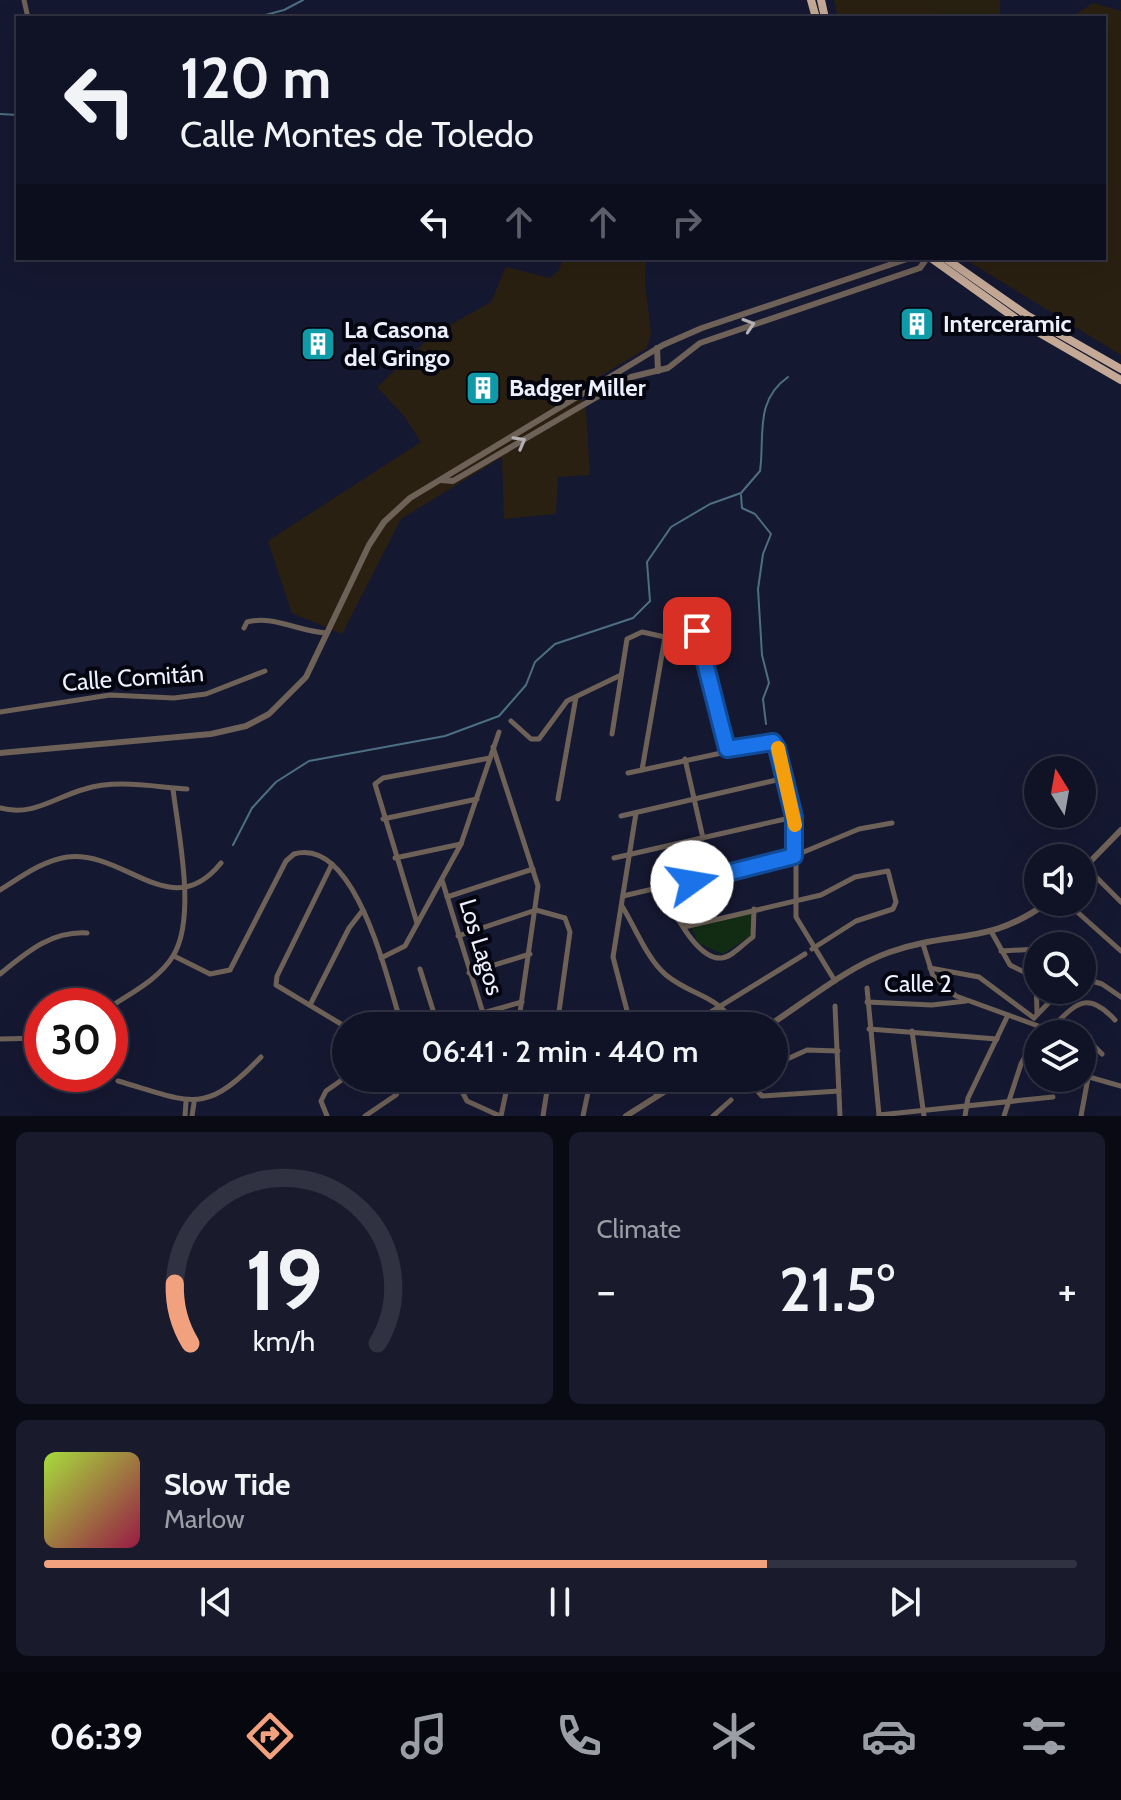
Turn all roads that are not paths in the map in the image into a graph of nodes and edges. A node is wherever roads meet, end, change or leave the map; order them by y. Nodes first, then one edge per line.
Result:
1 (905, 260) edge
2 (927, 260) edge
3 (932, 260) edge
4 (944, 260) edge
5 (837, 285) junction
6 (808, 294) junction
7 (840, 295) junction
8 (812, 304) junction
9 (657, 348) junction
10 (1121, 369) edge
11 (658, 371) junction
12 (1121, 380) edge
13 (543, 417) junction
14 (549, 426) junction
15 (441, 480) junction
16 (244, 628) dead end
17 (328, 633) junction
18 (665, 637) junction
19 (265, 671) dead end
20 (621, 675) junction
21 (577, 696) junction
22 (0, 712) edge
23 (511, 721) dead end
24 (499, 732) dead end
25 (612, 734) dead end
26 (493, 747) junction
27 (727, 749) junction
28 (0, 753) edge
29 (490, 758) junction
30 (685, 759) junction
31 (642, 770) junction
32 (628, 773) dead end
33 (785, 778) junction
34 (173, 789) junction
35 (187, 789) dead end
36 (477, 799) junction
37 (558, 799) dead end
38 (695, 799) junction
39 (0, 808) edge
40 (636, 813) junction
41 (621, 816) dead end
42 (794, 817) junction
43 (383, 819) junction
44 (892, 823) dead end
45 (1121, 830) edge
46 (703, 838) junction
47 (461, 844) junction
48 (630, 855) junction
49 (794, 856) junction
50 (1096, 856) edge
51 (395, 858) junction
52 (614, 858) dead end
53 (221, 863) dead end
54 (332, 864) junction
55 (533, 869) junction
56 (1096, 878) edge
57 (442, 879) junction
58 (183, 888) junction
59 (661, 889) junction
60 (0, 890) edge
61 (623, 896) junction
62 (447, 897) junction
63 (1120, 897) edge
64 (794, 901) junction
65 (622, 905) junction
66 (754, 909) junction
67 (364, 910) junction
68 (536, 910) junction
69 (1027, 916) edge
70 (1082, 916) edge
71 (417, 923) junction
72 (684, 927) junction
73 (87, 933) dead end
74 (992, 933) junction
75 (458, 936) junction
76 (923, 944) junction
77 (812, 949) junction
78 (1024, 950) edge
79 (1001, 951) junction
80 (1121, 951) edge
81 (530, 954) junction
82 (805, 954) dead end
83 (174, 956) junction
84 (380, 958) junction
85 (929, 967) junction
86 (420, 969) dead end
87 (469, 973) junction
88 (0, 974) edge
89 (1024, 974) edge
90 (835, 982) junction
91 (1096, 982) edge
92 (867, 988) dead end
93 (128, 995) edge
94 (1121, 997) edge
95 (968, 1001) junction
96 (522, 1002) junction
97 (867, 1002) junction
98 (311, 1003) junction
99 (1035, 1004) edge
100 (1048, 1004) edge
101 (724, 1006) junction
102 (835, 1006) dead end
103 (397, 1012) edge
104 (434, 1012) edge
105 (483, 1012) edge
106 (487, 1012) edge
107 (520, 1012) edge
108 (559, 1012) edge
109 (627, 1012) edge
110 (713, 1012) edge
111 (728, 1012) edge
112 (788, 1013) edge
113 (1008, 1015) junction
114 (332, 1017) edge
115 (1034, 1018) junction
116 (1063, 1020) edge
117 (1115, 1020) dead end
118 (869, 1029) junction
119 (912, 1031) junction
120 (24, 1038) edge
121 (0, 1039) edge
122 (997, 1039) junction
123 (1096, 1047) edge
124 (838, 1051) junction
125 (1102, 1054) dead end
126 (261, 1057) dead end
127 (1024, 1058) edge
128 (788, 1059) edge
129 (1096, 1079) edge
130 (128, 1084) edge
131 (1121, 1086) edge
132 (332, 1087) edge
133 (839, 1091) junction
134 (398, 1092) edge
135 (462, 1092) edge
136 (505, 1092) edge
137 (547, 1092) edge
138 (588, 1092) edge
139 (655, 1092) edge
140 (663, 1092) edge
141 (758, 1092) edge
142 (1083, 1092) edge
143 (657, 1096) junction
144 (1053, 1097) dead end
145 (731, 1100) dead end
146 (186, 1102) junction
147 (194, 1103) junction
148 (1006, 1104) junction
149 (965, 1108) junction
150 (923, 1113) edge
151 (880, 1115) edge
152 (185, 1116) edge
153 (192, 1116) edge
154 (327, 1116) edge
155 (365, 1116) edge
156 (501, 1116) edge
157 (543, 1116) edge
158 (583, 1116) edge
159 (626, 1116) edge
160 (713, 1116) edge
161 (840, 1116) edge
162 (965, 1116) edge
163 (1004, 1116) edge
164 (1081, 1116) edge

1 - 5 street
2 - 7 street
3 - 12 main road
4 - 10 main road
5 - 6 street
5 - 7 street
6 - 8 street
6 - 9 street
7 - 8 street
11 -> 8 street
9 - 11 street
9 - 13 street
11 - 14 street
13 - 14 street
13 - 15 street
15 -> 14 street
15 - 17 street
16 - 17 street
17 - 28 street
18 - 20 street
18 - 27 street
18 - 31 street
19 - 22 street, Calle Comitán
20 - 21 street
20 - 25 street
21 - 23 street
21 - 37 street
24 - 26 street
26 - 29 street
26 - 55 street
27 - 30 street
27 - 33 street
29 - 36 street
29 - 43 street
30 - 31 street
30 - 38 street
31 - 32 street
33 - 38 street
33 - 42 street
34 - 35 street
34 - 39 street
34 - 58 street
36 - 43 street
36 - 47 street
38 - 40 street
38 - 46 street
40 - 41 street
40 - 48 street
42 - 46 street
42 - 49 street
43 - 51 street
44 - 49 street
45 - 50 street
46 - 48 street
47 - 51 street
47 - 57 street
48 - 52 street
48 - 61 street
49 - 59 street
49 - 64 street
51 - 71 street
53 - 58 street
54 - 67 street
54 - 83 street
54 - 98 street
55 - 62 street
55 - 68 street
56 - 63 street
57 - 62 street, Los Lagos
57 - 71 street
58 - 60 street
58 - 83 street
59 - 61 street
59 - 72 street
61 - 65 street
62 - 75 street, Los Lagos
64 - 66 street
64 - 77 street
64 - 77 street
65 - 101 street
65 - 109 street
66 - 72 street
66 - 72 street
67 - 84 street
67 - 98 street
68 - 75 street
68 - 81 street
68 - 108 street
69 - 74 street
70 - 80 street
71 - 84 street
73 - 88 street
74 - 76 street
74 - 79 street
75 - 87 street, Los Lagos
76 - 85 street
76 - 90 street
77 - 90 street
78 - 79 street
79 - 89 street
81 - 87 street
81 - 96 street
82 - 101 street
83 - 93 street
84 - 103 street
85 - 95 street
85 - 115 street
86 - 104 street
87 - 105 street, Los Lagos
90 - 112 street
91 - 94 street
92 - 97 street
95 - 97 street, Calle 2
95 - 113 street
96 - 106 street
96 - 107 street
97 - 118 street
98 - 114 street
99 - 115 street
100 - 115 street
101 - 110 street
101 - 111 street
102 - 124 street
113 - 115 street
113 - 122 street
116 - 117 street
118 - 119 street
118 - 151 street
119 - 122 street
119 - 150 street
120 - 121 street
122 - 149 street
123 - 125 street
124 - 128 street
124 - 133 street
126 - 147 street
127 - 148 street
129 - 131 street
130 - 146 street
132 - 154 street
133 - 141 street
133 - 161 street
134 - 155 street
135 - 156 street
136 - 156 street
137 - 157 street
138 - 158 street
139 - 143 street
140 - 143 street
142 - 164 street
143 - 159 street
144 - 148 street
145 - 160 street
146 - 147 street
146 - 152 street
147 - 153 street
148 - 149 street
148 - 163 street
149 - 150 street
149 - 162 street
150 - 151 street

